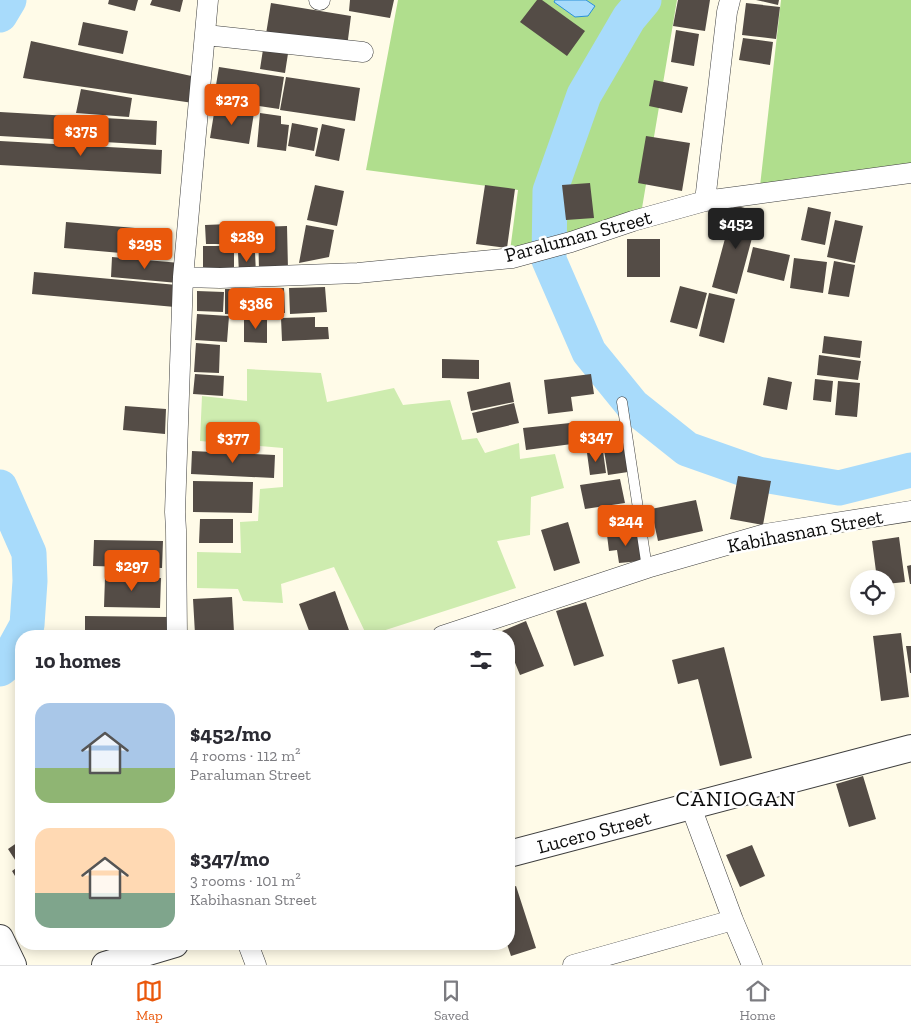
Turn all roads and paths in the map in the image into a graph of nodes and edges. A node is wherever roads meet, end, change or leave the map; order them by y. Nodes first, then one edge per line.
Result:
1 (208, 0) edge
2 (730, 0) edge
3 (206, 35) junction
4 (363, 52) dead end
5 (911, 173) edge
6 (705, 201) junction
7 (182, 277) junction
8 (622, 402) dead end
9 (911, 511) edge
10 (647, 568) junction
11 (177, 630) edge
12 (460, 630) edge
13 (911, 748) edge
14 (691, 807) junction
15 (515, 852) edge
16 (733, 920) junction
17 (0, 938) edge
18 (155, 950) edge
19 (250, 950) edge
20 (13, 965) edge
21 (105, 965) edge
22 (256, 965) edge
23 (572, 965) edge
24 (752, 965) edge

1 - 3 street
2 - 6 street
3 - 4 street
3 - 7 street
5 - 6 street, Paraluman Street
6 - 7 street, Paraluman Street
7 - 11 street
8 - 10 lane
9 - 10 street, Kabihasnan Street
10 - 12 street, Kabihasnan Street
13 - 14 street, Lucero Street
14 - 15 street, Lucero Street
14 - 16 street
16 - 23 street
16 - 24 street
17 - 20 street
18 - 21 street
19 - 22 street

